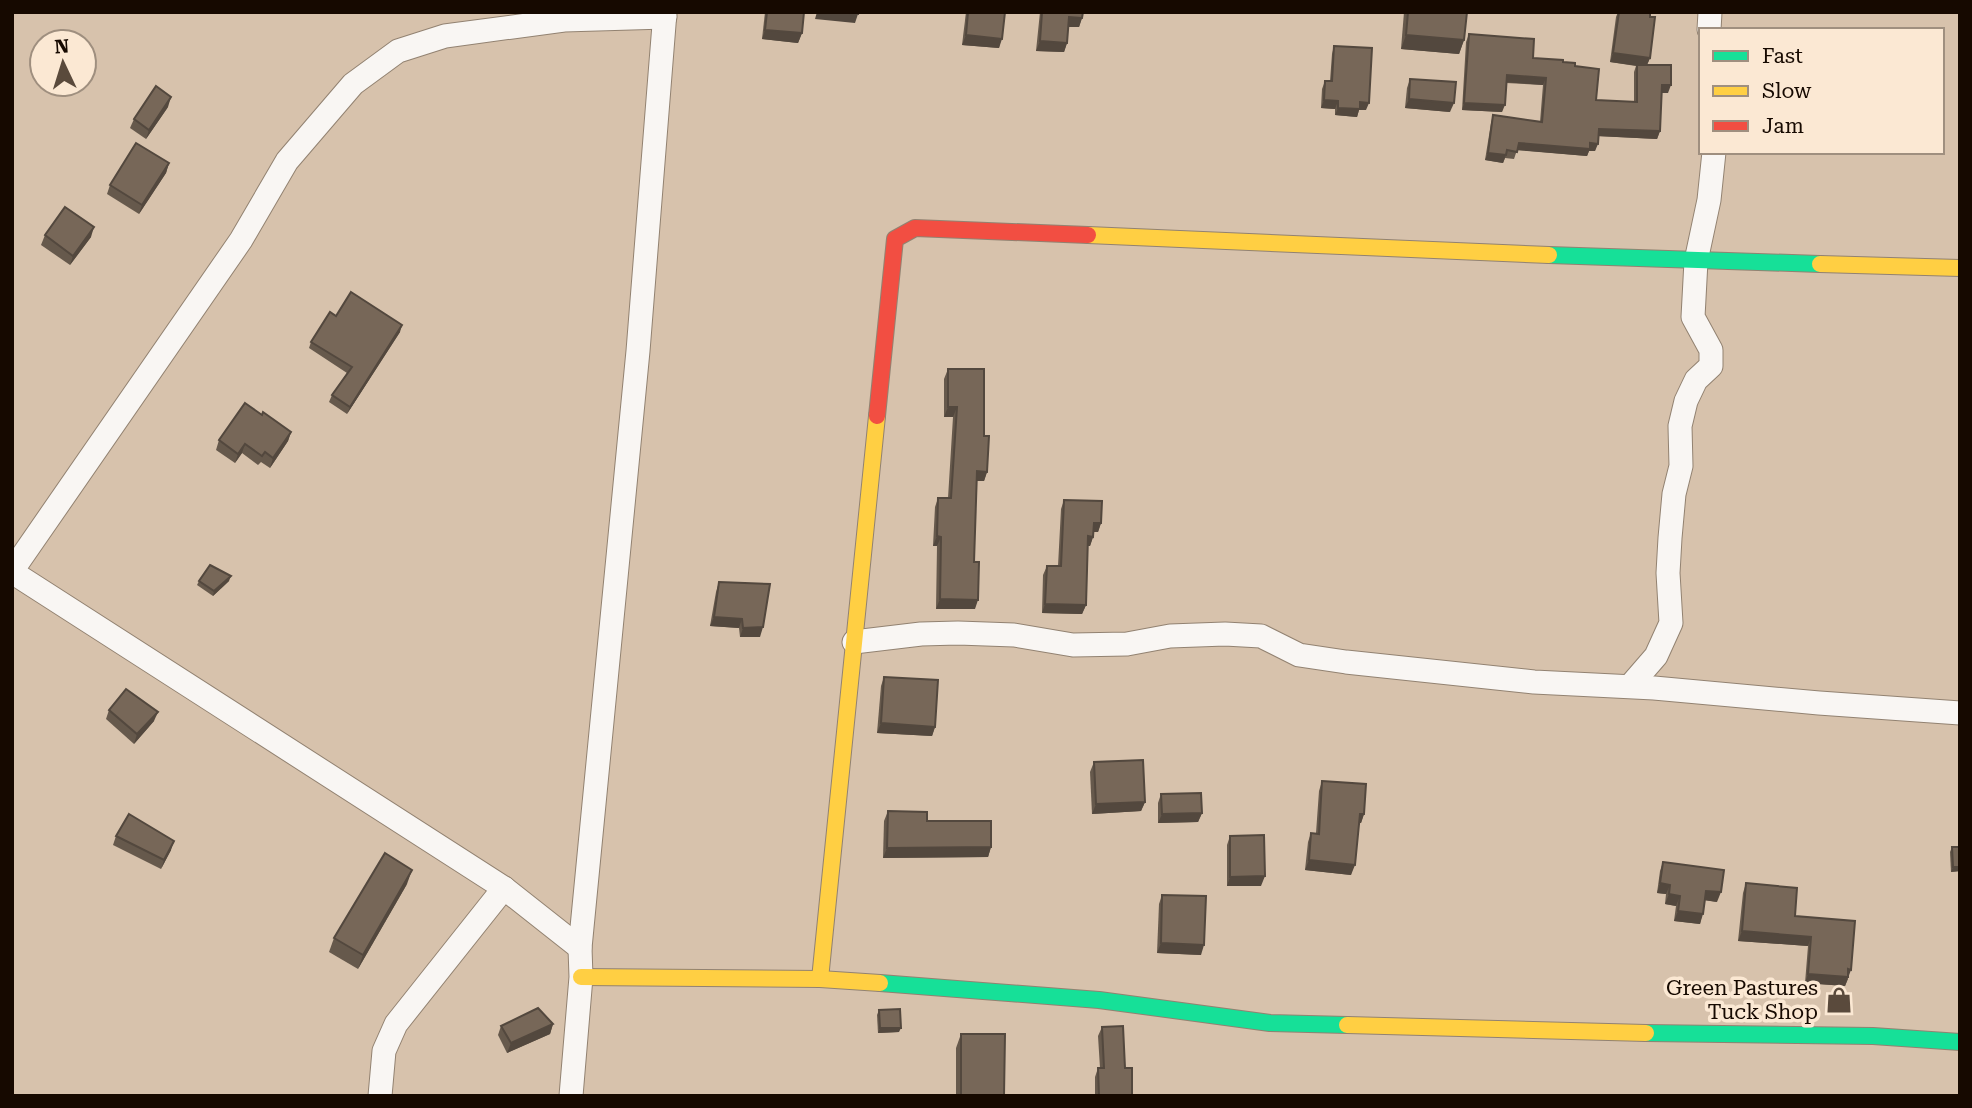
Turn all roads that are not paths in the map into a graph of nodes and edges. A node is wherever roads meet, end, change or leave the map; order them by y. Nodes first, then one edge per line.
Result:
1 (665, 14) edge
2 (1714, 154) edge
3 (1696, 261) junction
4 (1960, 268) edge
5 (12, 571) edge
6 (854, 642) junction
7 (1630, 687) junction
8 (1960, 713) edge
9 (504, 888) junction
10 (580, 948) junction
11 (581, 977) junction
12 (820, 979) junction
13 (1960, 1042) edge
14 (380, 1096) edge
15 (571, 1096) edge

1 - 5 street
1 - 10 street
2 - 3 street
3 - 4 street
3 - 6 street
3 - 7 street
5 - 9 street
6 - 7 street
6 - 12 street
7 - 8 street
9 - 10 street
9 - 14 street
10 - 11 street
11 - 12 street
11 - 15 street
12 - 13 street

